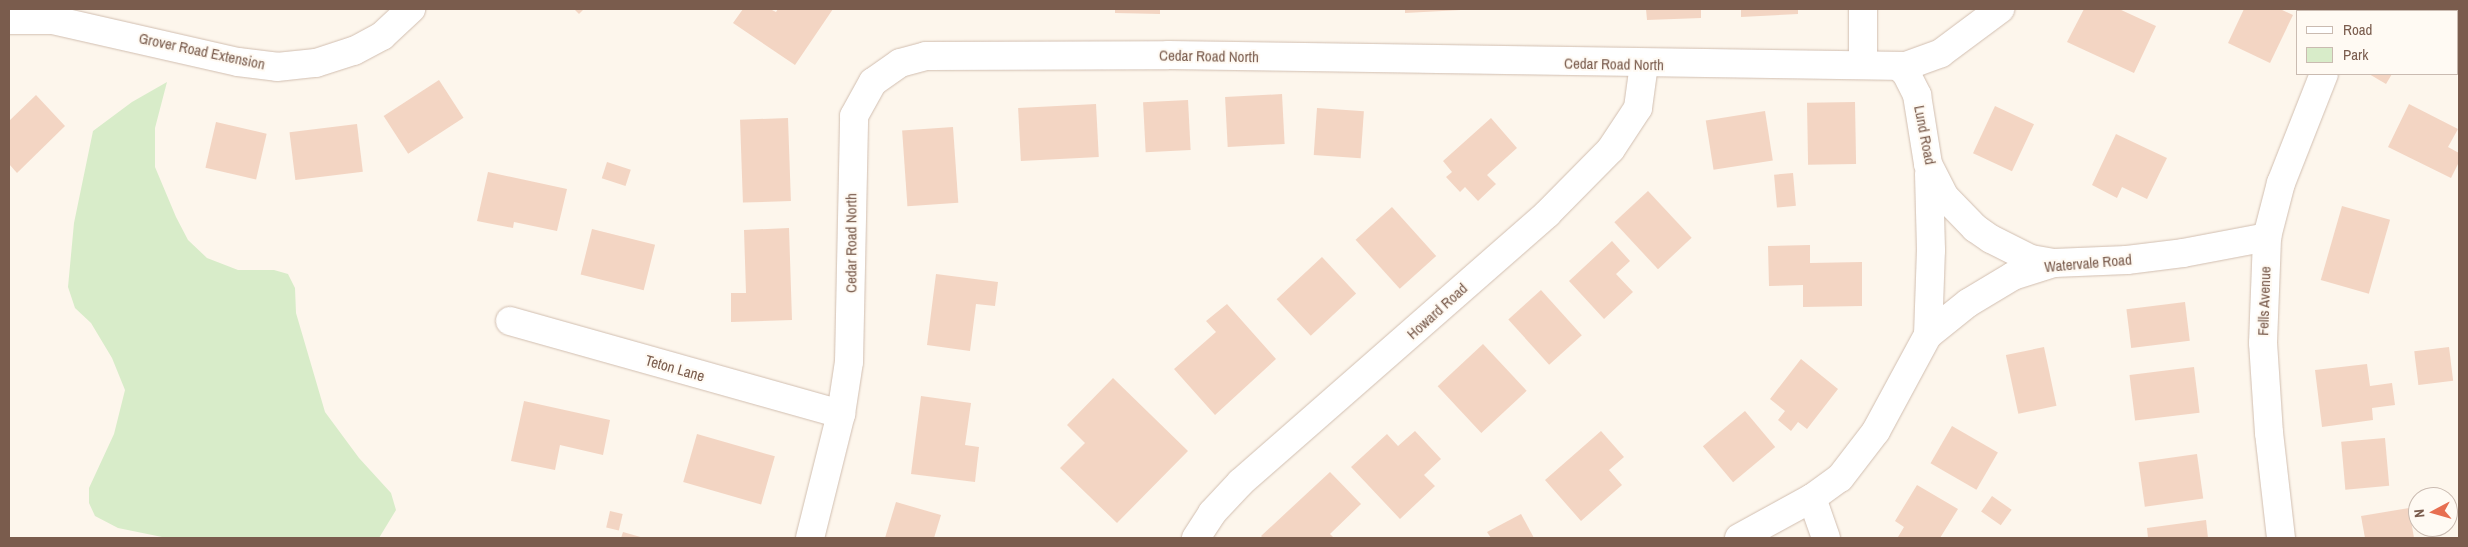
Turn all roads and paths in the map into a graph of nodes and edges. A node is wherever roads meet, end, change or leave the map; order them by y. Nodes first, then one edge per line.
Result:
1 (411, 9) edge
2 (1864, 9) edge
3 (2000, 9) edge
4 (9, 20) edge
5 (1644, 64) junction
6 (1863, 65) junction
7 (1898, 66) junction
8 (2324, 75) edge
9 (1928, 164) junction
10 (2267, 236) junction
11 (2054, 263) junction
12 (510, 321) dead end
13 (1928, 334) junction
14 (840, 414) junction
15 (1812, 498) junction
16 (810, 538) edge
17 (1196, 538) edge
18 (1739, 538) edge
19 (1826, 538) edge
20 (2282, 538) edge

1 - 4 street, Grover Road Extension
2 - 6 street
3 - 7 street, Cedar Road North
5 - 6 street, Cedar Road North
5 - 14 street, Cedar Road North
5 - 17 street, Howard Road
6 - 7 street, Cedar Road North
7 - 9 street, Lund Road
8 - 10 street, Fells Avenue
9 - 11 street, Lund Road
9 - 13 street, Watervale Road
10 - 11 street, Watervale Road
10 - 20 street, Fells Avenue
11 - 13 street, Watervale Road
12 - 14 street, Teton Lane
13 - 15 street, Watervale Road
14 - 16 street, Cedar Road North
15 - 18 street, Watervale Road
15 - 19 street

